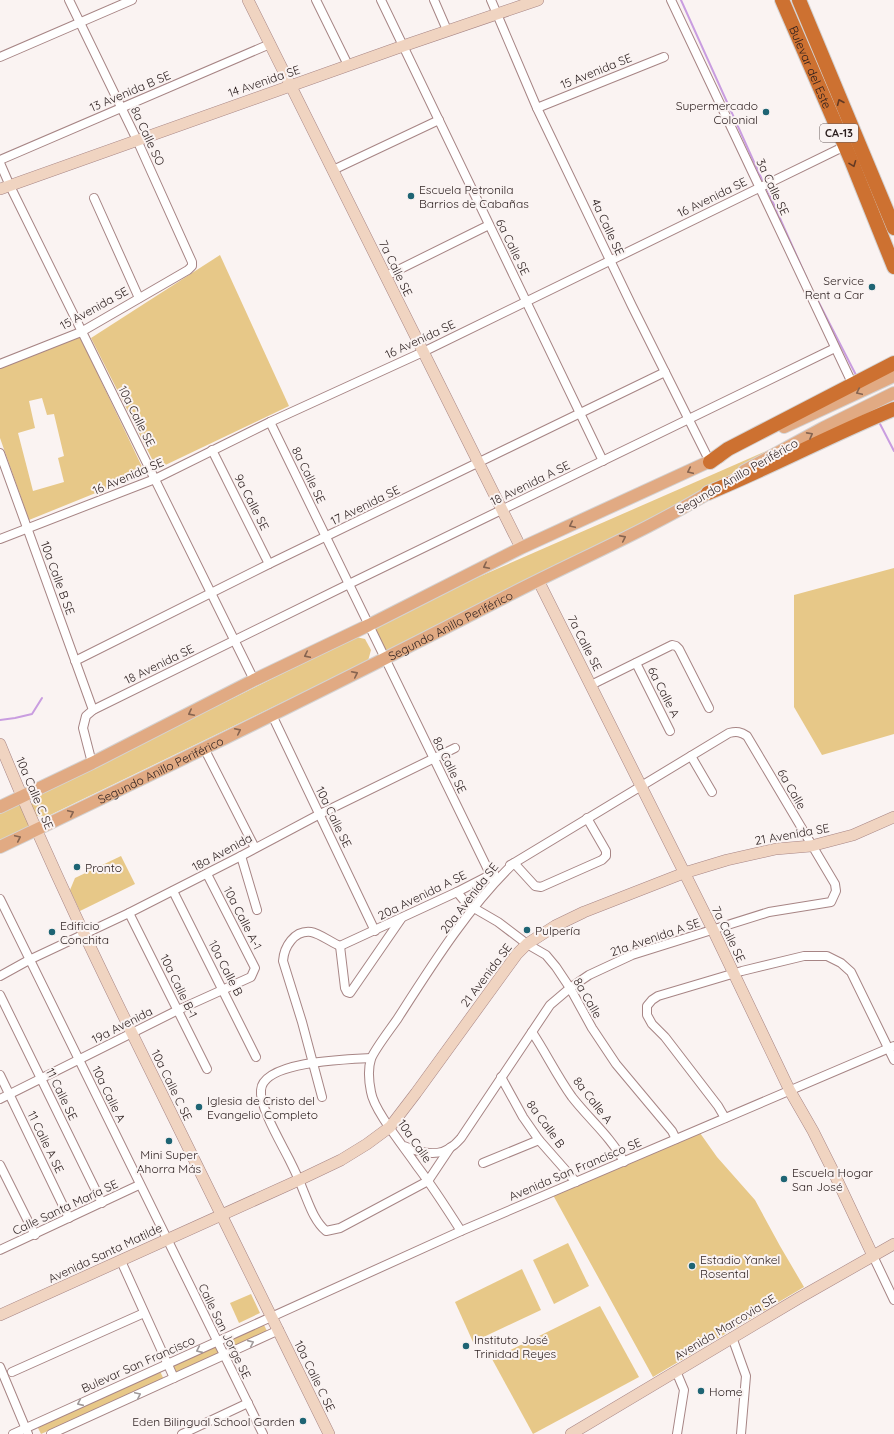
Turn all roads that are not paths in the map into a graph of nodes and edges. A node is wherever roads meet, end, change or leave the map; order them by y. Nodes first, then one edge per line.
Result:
1 (69, 0) edge
2 (132, 0) edge
3 (248, 0) edge
4 (316, 0) edge
5 (381, 0) edge
6 (434, 0) edge
7 (491, 0) edge
8 (538, 0) edge
9 (671, 0) edge
10 (782, 0) edge
11 (799, 0) edge
12 (497, 14) junction
13 (80, 23) junction
14 (447, 30) junction
15 (270, 44) junction
16 (403, 46) junction
17 (0, 57) edge
18 (664, 57) dead end
19 (348, 65) junction
20 (291, 85) junction
21 (122, 108) junction
22 (537, 108) junction
23 (439, 120) junction
24 (137, 140) junction
25 (845, 146) junction
26 (0, 162) edge
27 (333, 170) junction
28 (5, 188) edge
29 (759, 188) junction
30 (94, 198) dead end
31 (489, 225) junction
32 (894, 228) edge
33 (610, 260) junction
34 (192, 262) joint
35 (894, 267) edge
36 (386, 276) junction
37 (139, 298) junction
38 (526, 301) junction
39 (81, 332) junction
40 (835, 348) junction
41 (423, 352) junction
42 (894, 363) edge
43 (0, 364) edge
44 (665, 372) junction
45 (894, 376) edge
46 (853, 385) junction
47 (894, 393) edge
48 (894, 409) edge
49 (580, 414) junction
50 (688, 420) junction
51 (270, 422) junction
52 (212, 450) junction
53 (0, 453) edge
54 (603, 461) junction
55 (710, 462) junction
56 (478, 463) junction
57 (155, 478) junction
58 (708, 493) junction
59 (502, 510) junction
60 (28, 529) junction
61 (326, 537) junction
62 (0, 539) edge
63 (521, 548) junction
64 (269, 564) junction
65 (538, 580) junction
66 (349, 584) junction
67 (211, 593) junction
68 (369, 625) junction
69 (235, 640) junction
70 (385, 659) junction
71 (75, 661) junction
72 (636, 663) junction
73 (254, 680) junction
74 (591, 685) junction
75 (709, 708) dead end
76 (93, 710) junction
77 (272, 714) junction
78 (670, 731) dead end
79 (742, 732) joint
80 (0, 744) edge
81 (204, 748) junction
82 (455, 748) dead end
83 (692, 756) junction
84 (434, 758) junction
85 (92, 763) junction
86 (641, 786) junction
87 (712, 792) dead end
88 (22, 797) junction
89 (0, 807) edge
90 (320, 814) junction
91 (894, 817) edge
92 (587, 818) junction
93 (36, 830) junction
94 (0, 846) edge
95 (811, 846) junction
96 (255, 848) junction
97 (241, 856) junction
98 (514, 863) junction
99 (684, 873) junction
100 (207, 874) junction
101 (492, 878) junction
102 (173, 891) junction
103 (457, 892) junction
104 (0, 900) edge
105 (831, 902) joint
106 (474, 908) junction
107 (257, 910) dead end
108 (129, 913) junction
109 (401, 918) junction
110 (713, 930) junction
111 (375, 931) junction
112 (84, 934) junction
113 (527, 944) junction
114 (340, 946) junction
115 (29, 960) junction
116 (254, 973) joint
117 (733, 974) junction
118 (0, 976) edge
119 (570, 988) junction
120 (223, 990) junction
121 (0, 995) edge
122 (178, 1010) junction
123 (532, 1032) junction
124 (132, 1034) junction
125 (891, 1047) edge
126 (256, 1057) dead end
127 (371, 1058) junction
128 (79, 1060) junction
129 (894, 1060) edge
130 (312, 1062) junction
131 (207, 1070) dead end
132 (0, 1075) edge
133 (501, 1077) junction
134 (41, 1079) junction
135 (790, 1091) junction
136 (9, 1094) junction
137 (322, 1097) dead end
138 (0, 1099) edge
139 (725, 1118) junction
140 (390, 1127) junction
141 (676, 1139) junction
142 (539, 1140) junction
143 (404, 1146) junction
144 (450, 1148) junction
145 (624, 1162) junction
146 (483, 1163) dead end
147 (0, 1165) edge
148 (299, 1180) junction
149 (428, 1181) junction
150 (576, 1182) junction
151 (139, 1185) junction
152 (102, 1203) junction
153 (222, 1215) junction
154 (69, 1218) junction
155 (461, 1232) junction
156 (35, 1235) junction
157 (166, 1239) junction
158 (894, 1244) edge
159 (0, 1250) edge
160 (873, 1256) junction
161 (121, 1260) junction
162 (894, 1300) edge
163 (144, 1313) junction
164 (0, 1314) edge
165 (273, 1316) junction
166 (279, 1330) junction
167 (732, 1338) junction
168 (217, 1342) junction
169 (224, 1355) junction
170 (167, 1364) junction
171 (0, 1368) edge
172 (676, 1371) junction
173 (12, 1372) dead end
174 (174, 1378) junction
175 (3, 1381) edge
176 (248, 1403) junction
177 (27, 1431) edge
178 (12, 1434) edge
179 (51, 1434) edge
180 (182, 1434) edge
181 (263, 1434) edge
182 (329, 1434) edge
183 (571, 1434) edge
184 (676, 1434) edge
185 (741, 1434) edge

1 - 13 street, 8a Calle SO
2 - 13 street
3 - 15 street, 7a Calle SE
4 - 19 street
5 - 16 street, 6a Calle SE
6 - 14 street
7 - 12 street, 4a Calle SE
8 - 12 street, 14 Avenida SE
9 - 29 street, 3a Calle SE
10 - 25 highway, Bulevar del Este / CA-13
32 -> 11 highway, Bulevar del Este / CA-13
12 - 14 street, 14 Avenida SE
12 - 22 street, 4a Calle SE
13 - 17 street
13 - 21 street, 8a Calle SO
14 - 16 street, 14 Avenida SE
15 - 20 street, 7a Calle SE
15 - 21 street, 13 Avenida B SE
16 - 19 street, 14 Avenida SE
16 - 23 street, 6a Calle SE
18 - 22 street, 15 Avenida SE
19 - 20 street, 14 Avenida SE
20 - 24 street, 14 Avenida SE
20 - 27 street, 7a Calle SE
21 - 24 street, 8a Calle SO
21 - 26 street, 13 Avenida B SE
22 - 33 street, 4a Calle SE
23 - 27 street
23 - 31 street, 6a Calle SE
24 - 28 street, 14 Avenida SE
24 - 34 street, 8a Calle SO
25 - 29 street, 16 Avenida SE
25 -> 35 highway, Bulevar del Este / CA-13
26 - 28 street, 10a Calle SE
27 - 36 street, 7a Calle SE
28 - 39 street, 10a Calle SE
29 - 33 street, 16 Avenida SE
29 - 40 street, 3a Calle SE
30 - 37 street
31 - 36 street
31 - 38 street, 6a Calle SE
33 - 38 street, 16 Avenida SE
33 - 44 street, 4a Calle SE
34 - 37 street, 15 Avenida SE
36 - 41 street, 7a Calle SE
37 - 39 street, 15 Avenida SE
38 - 41 street, 16 Avenida SE
38 - 49 street, 6a Calle SE
39 - 43 street, 15 Avenida SE
39 - 57 street, 10a Calle SE
40 - 46 street, 3a Calle SE
40 - 50 street, 18 Avenida A SE
41 - 51 street, 16 Avenida SE
41 - 56 street, 7a Calle SE
42 - 46 highway
44 - 49 street, 17 Avenida SE
44 - 50 street, 4a Calle SE
45 -> 55 main road, Segundo Anillo Periférico
46 - 55 highway
58 -> 47 main road, Segundo Anillo Periférico
48 - 58 highway
49 - 54 street, 6a Calle SE
49 - 56 street, 17 Avenida SE
50 - 54 street, 18 Avenida A SE
50 - 55 street, 4a Calle SE
51 - 52 street, 16 Avenida SE
51 - 61 street, 8a Calle SE
52 - 57 street, 16 Avenida SE
52 - 64 street, 9a Calle SE
53 - 60 street, 10a Calle B SE
54 - 59 street, 18 Avenida A SE
55 -> 63 main road, Segundo Anillo Periférico
56 - 59 street, 7a Calle SE
56 - 61 street, 17 Avenida SE
57 - 60 street, 16 Avenida SE
57 - 67 street, 10a Calle SE
65 -> 58 main road, Segundo Anillo Periférico
59 - 63 street, 7a Calle SE
59 - 66 street, 18 Avenida A SE
60 - 62 street, 16 Avenida SE
60 - 71 street, 10a Calle B SE
61 - 64 street, 17 Avenida SE
61 - 66 street, 8a Calle SE
63 -> 68 main road, Segundo Anillo Periférico
64 - 67 street, 17 Avenida SE
65 - 70 main road, Segundo Anillo Periférico
65 - 74 street, 7a Calle SE
66 - 68 street, 8a Calle SE
66 - 69 street, 18 Avenida A SE
67 - 69 street, 10a Calle SE
67 - 71 street, 17 Avenida SE
68 - 70 street, 8a Calle SE
68 -> 73 main road, Segundo Anillo Periférico
69 - 73 street, 10a Calle SE
69 - 76 street, 18 Avenida SE
77 -> 70 main road, Segundo Anillo Periférico
70 - 84 street, 8a Calle SE
71 - 76 street, 10a Calle B SE
72 - 74 street
72 - 75 street
72 - 78 street, 6a Calle A
73 -> 85 main road, Segundo Anillo Periférico
74 - 86 street, 7a Calle SE
76 - 85 street
81 -> 77 main road, Segundo Anillo Periférico
77 - 90 street, 10a Calle SE
79 - 83 street, 20a Avenida SE
79 - 95 street, 6a Calle
80 - 88 street, 10a Calle C SE
93 -> 81 main road, Segundo Anillo Periférico
81 - 96 street
82 - 84 street, 18a Avenida
83 - 86 street, 20a Avenida SE
83 - 87 street
84 - 90 street, 18a Avenida
84 - 101 street, 8a Calle SE
85 - 88 main road, Segundo Anillo Periférico
86 - 92 street, 20a Avenida SE
86 - 99 street, 7a Calle SE
88 - 89 main road, Segundo Anillo Periférico
88 - 93 street, 10a Calle C SE
90 - 96 street, 18a Avenida
90 - 111 street, 10a Calle SE
91 - 95 street, 21 Avenida SE
92 - 98 street, 20a Avenida SE
92 - 98 street
94 -> 93 main road, Segundo Anillo Periférico
93 - 112 street, 10a Calle C SE
95 - 99 street, 21 Avenida SE
95 - 105 street, 6a Calle
96 - 97 street, 18a Avenida
97 - 100 street, 18a Avenida
97 - 107 street
98 - 101 street, 20a Avenida SE
99 - 110 street, 7a Calle SE
99 - 113 street, 21 Avenida SE
100 - 102 street, 18a Avenida
100 - 116 street, 10a Calle A-1
101 - 103 street, 20a Avenida A SE
101 - 106 street, 20a Avenida SE
102 - 108 street, 18a Avenida
102 - 120 street, 10a Calle B
103 - 106 street, 8a Calle
103 - 109 street, 20a Avenida A SE
104 - 115 street, 10a Calle A
105 - 110 street, 21a Avenida A SE
106 - 113 street, 8a Calle
106 - 127 street, 20a Avenida SE
108 - 112 street, 18a Avenida
108 - 122 street, 10a Calle B-1
109 - 111 street, 20a Avenida A SE
109 - 114 street
110 - 117 street, 7a Calle SE
110 - 119 street, 21a Avenida A SE
111 - 114 street, 20a Avenida A SE
112 - 115 street, 18a Avenida
112 - 124 street, 10a Calle C SE
113 - 119 street, 8a Calle
113 - 140 street, 21 Avenida SE
114 - 130 street
115 - 118 street, 18a Avenida
115 - 128 street, 10a Calle A
116 - 120 street, 19a Avenida
117 - 125 street
117 - 135 street, 7a Calle SE
117 - 139 street
119 - 123 street, 21a Avenida A SE
119 - 141 street, 8a Calle
120 - 122 street, 19a Avenida
120 - 126 street, 10a Calle B
121 - 134 street, 11 Calle SE
122 - 124 street, 19a Avenida
122 - 131 street, 10a Calle B-1
123 - 133 street, 21a Avenida A SE
123 - 145 street, 8a Calle A
124 - 128 street, 19a Avenida
124 - 153 street, 10a Calle C SE
125 - 129 street
125 - 135 street, Avenida San Francisco SE
127 - 130 street
127 - 140 street, 10a Calle
128 - 134 street, 19a Avenida
128 - 151 street, 10a Calle A
130 - 137 street
130 - 148 street
132 - 136 street, 11 Calle A SE
133 - 142 street, 8a Calle B
133 - 144 street, 21a Avenida A SE
134 - 136 street, 19a Avenida
134 - 152 street, 11 Calle SE
135 - 139 street, Avenida San Francisco SE
135 - 160 street, 7a Calle SE
136 - 138 street, 19a Avenida
136 - 154 street, 11 Calle A SE
139 - 141 street, Avenida San Francisco SE
140 - 143 street, 10a Calle
140 - 148 street, 21 Avenida SE
141 - 145 street, Avenida San Francisco SE
142 - 146 street
142 - 150 street, 8a Calle B
143 - 144 street
143 - 149 street, 10a Calle
144 - 149 street
145 - 150 street, Avenida San Francisco SE
147 - 156 street
148 - 149 street
148 - 153 street, 21 Avenida SE
149 - 155 street, 10a Calle
150 - 155 street, Avenida San Francisco SE
151 - 152 street, Calle Santa María SE
151 - 157 street, 10a Calle A
152 - 154 street, Calle Santa María SE
153 - 157 street, Avenida Santa Matilde
153 - 165 street, 10a Calle C SE
154 - 156 street, Calle Santa María SE
155 - 165 street, Avenida San Francisco SE
156 - 159 street, Calle Santa María SE
157 - 161 street, Avenida Santa Matilde
157 - 168 street, Calle San Jorge SE
158 - 160 street, Avenida Marcovia SE
160 - 162 street, 7a Calle SE
160 - 167 street, Avenida Marcovia SE
161 - 163 street
161 - 164 street, Avenida Santa Matilde
163 - 170 street
163 - 173 street
165 - 166 street, 10a Calle C SE
165 - 168 street, Bulevar San Francisco
169 -> 166 street
166 - 182 street, 10a Calle C SE
167 - 172 street, Avenida Marcovia SE
167 - 185 street
168 - 169 street, Calle San Jorge SE
168 -> 170 street, Bulevar San Francisco
169 - 174 street
169 - 176 street, Calle San Jorge SE
170 - 174 street
170 -> 177 street, Bulevar San Francisco
171 - 175 street
172 - 183 street, Avenida Marcovia SE
172 - 184 street
179 -> 174 street
175 - 177 street
176 - 180 street
176 - 181 street, Calle San Jorge SE
177 - 178 street, Bulevar San Francisco

